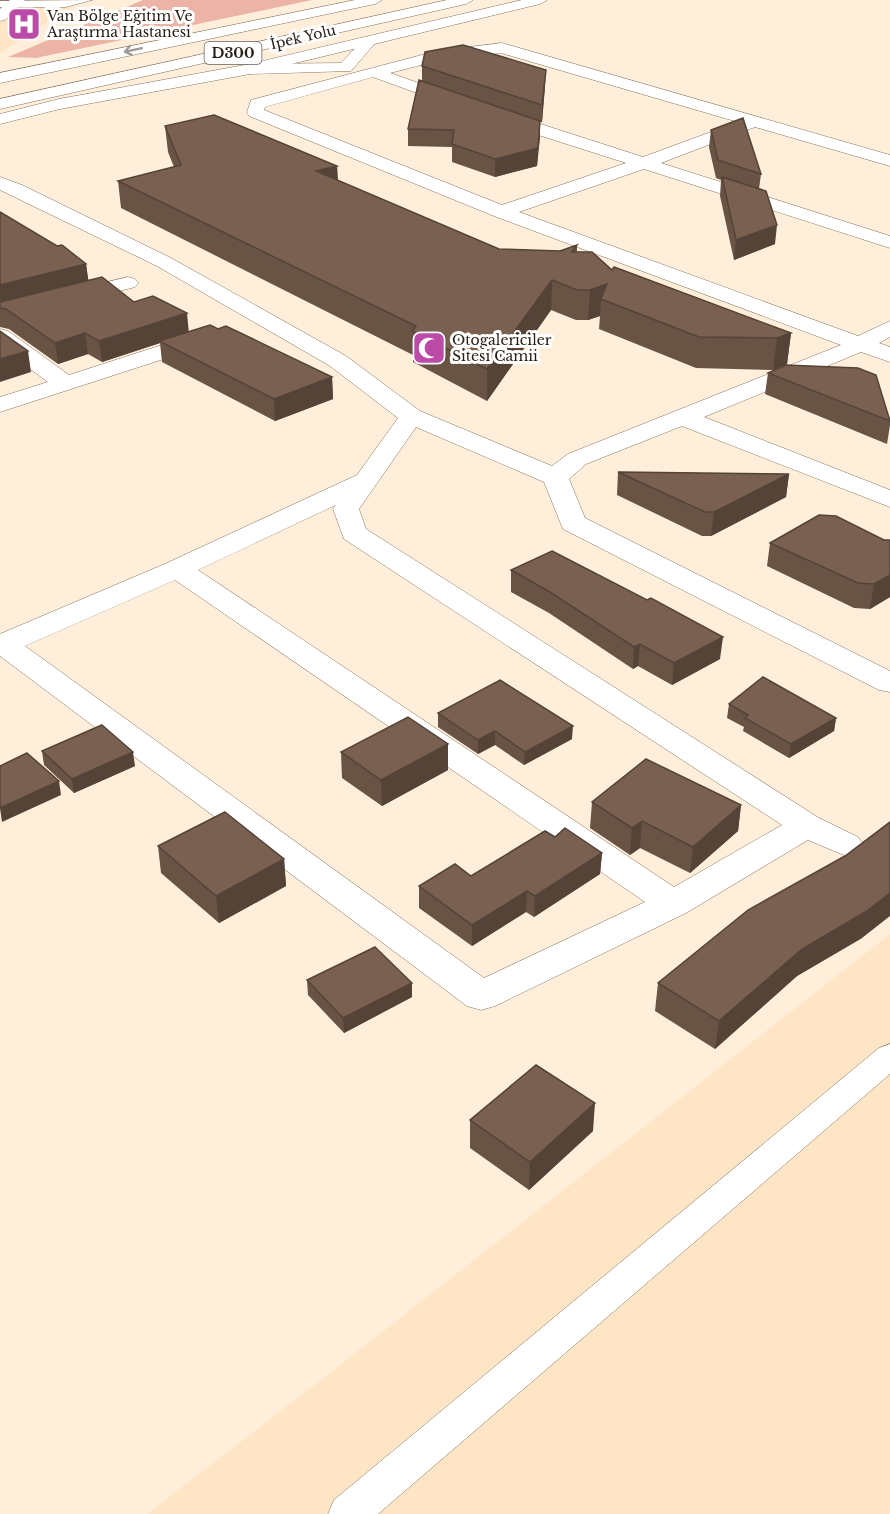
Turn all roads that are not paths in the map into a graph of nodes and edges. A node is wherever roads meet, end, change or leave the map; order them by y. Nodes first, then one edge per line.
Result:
1 (87, 0) edge
2 (375, 0) edge
3 (420, 0) edge
4 (466, 0) edge
5 (490, 0) edge
6 (540, 0) edge
7 (10, 3) edge
8 (0, 17) edge
9 (370, 41) junction
10 (345, 68) junction
11 (250, 69) junction
12 (378, 73) junction
13 (0, 78) edge
14 (0, 92) edge
15 (0, 104) edge
16 (59, 104) junction
17 (0, 119) edge
18 (757, 121) junction
19 (890, 161) edge
20 (644, 163) junction
21 (0, 176) edge
22 (5, 188) edge
23 (501, 212) junction
24 (890, 242) edge
25 (128, 282) dead end
26 (0, 315) edge
27 (890, 328) edge
28 (227, 331) edge
29 (0, 336) edge
30 (859, 344) junction
31 (890, 355) edge
32 (65, 383) junction
33 (0, 405) edge
34 (411, 416) junction
35 (682, 417) junction
36 (555, 477) junction
37 (367, 480) junction
38 (890, 499) edge
39 (177, 569) junction
40 (890, 683) edge
41 (807, 826) junction
42 (846, 845) dead end
43 (673, 904) junction
44 (890, 1056) edge
45 (348, 1514) edge

1 - 7 lane
2 -> 13 main road
3 - 14 main road, İpek Yolu / D300
4 - 15 main road, İpek Yolu / D300
5 - 16 main road
6 - 9 main road
7 - 8 main road
9 - 10 main road
9 - 11 main road
10 - 11 main road
10 - 12 main road
11 - 16 main road
12 - 18 main road
12 - 20 main road
12 - 23 main road
16 - 17 main road
18 - 19 main road
18 - 20 main road
20 - 23 main road
20 - 24 main road
21 - 22 main road
22 - 34 main road
23 - 30 main road
25 - 26 main road
27 - 30 main road
28 - 32 main road
29 - 32 main road
30 - 31 main road
30 - 35 main road
32 - 33 main road
34 - 36 main road
34 - 37 main road
35 - 36 main road
35 - 38 main road
36 - 40 main road
37 - 39 main road
37 - 41 main road
39 - 43 main road
39 - 43 main road
41 - 42 main road
41 - 43 main road
44 - 45 lane

